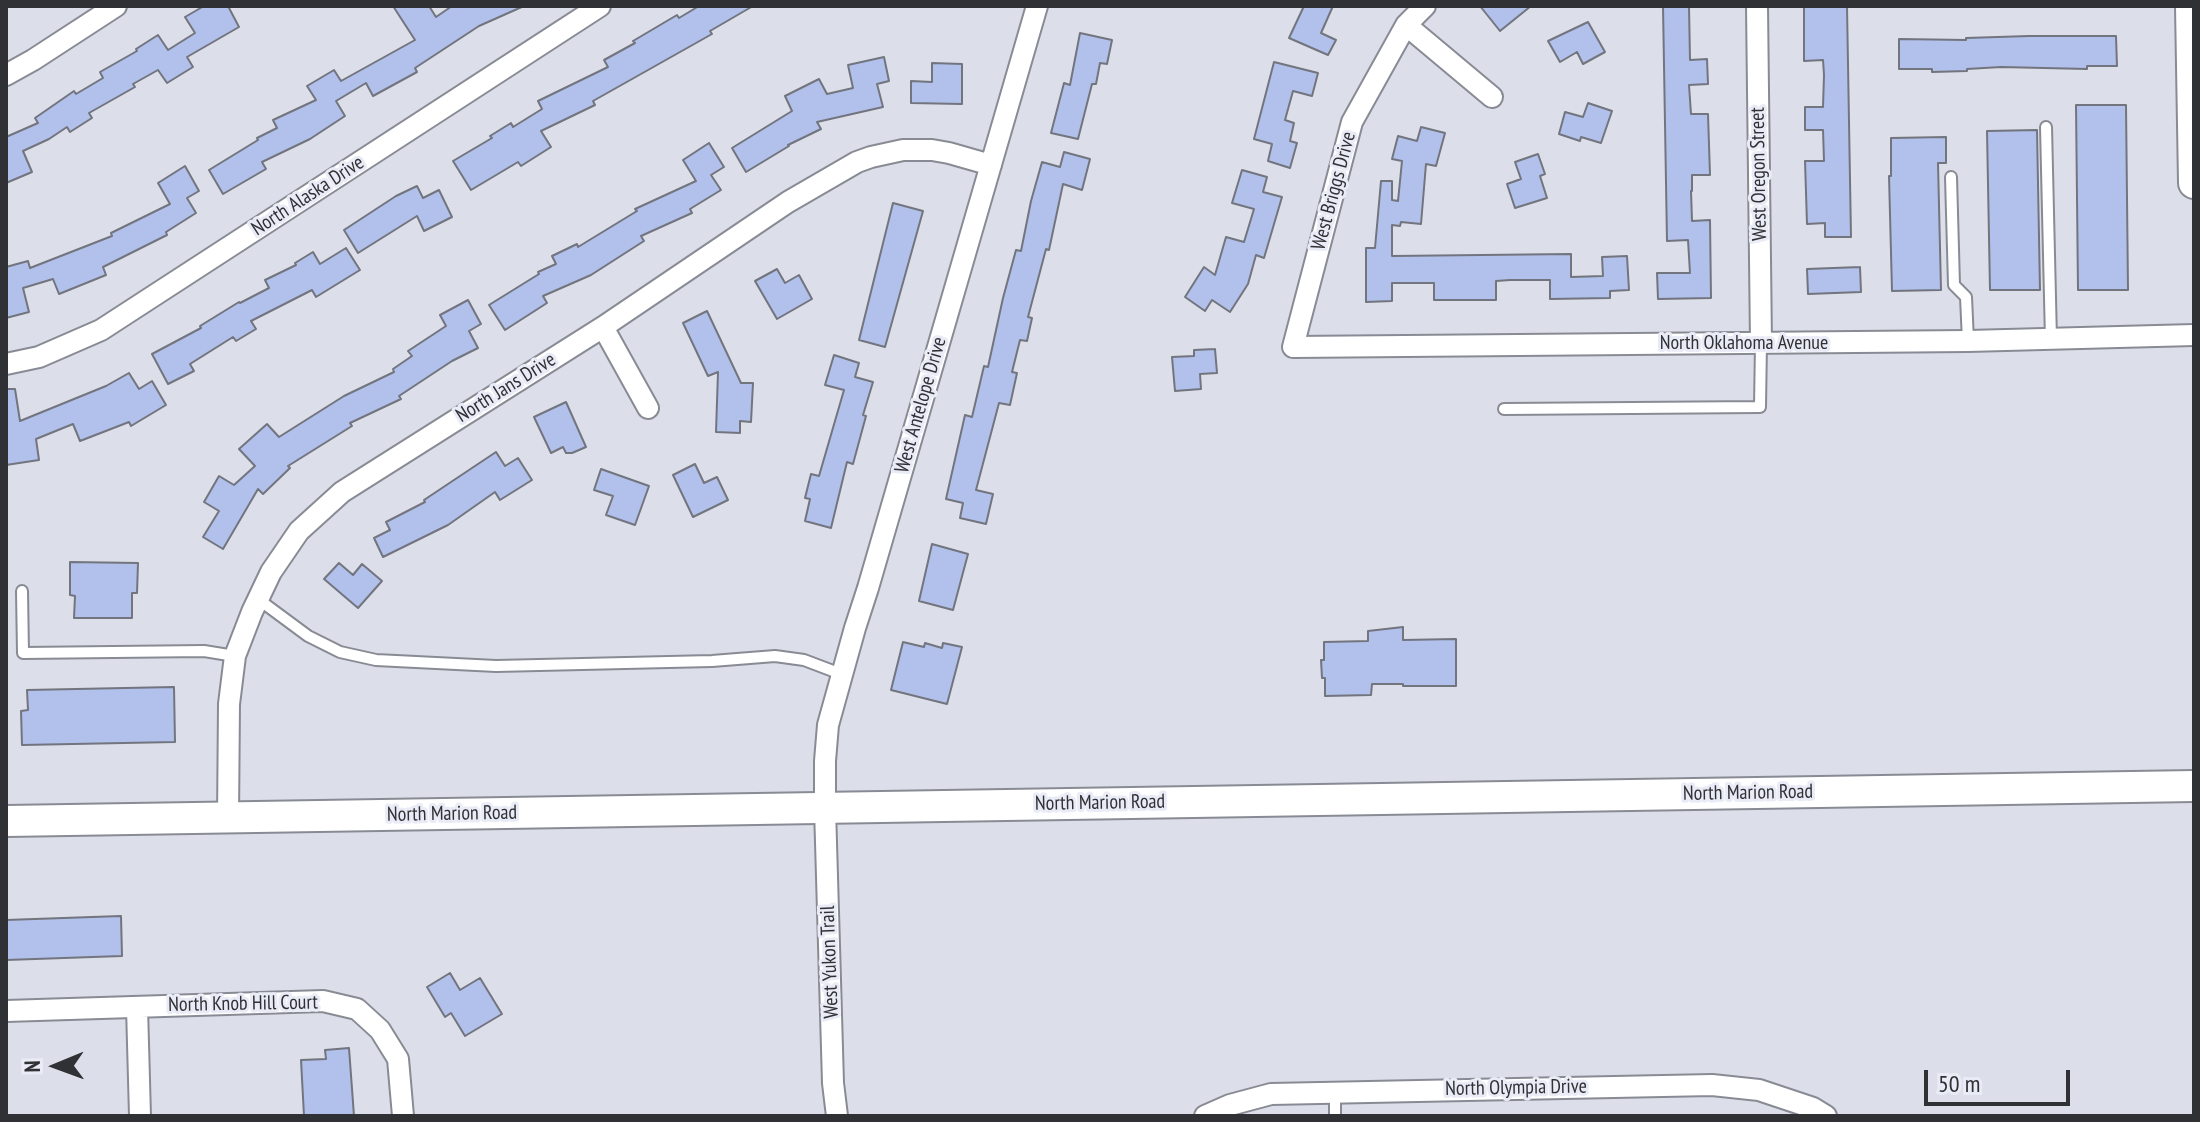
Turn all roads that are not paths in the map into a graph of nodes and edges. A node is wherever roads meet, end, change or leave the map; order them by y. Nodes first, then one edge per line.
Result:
1 (116, 6) edge
2 (600, 6) edge
3 (1037, 6) edge
4 (1425, 6) edge
5 (1757, 6) edge
6 (2191, 6) edge
7 (1406, 25) junction
8 (6, 75) edge
9 (1492, 97) dead end
10 (2046, 127) dead end
11 (991, 165) junction
12 (1951, 177) dead end
13 (2194, 183) edge
14 (603, 327) junction
15 (2194, 335) edge
16 (2051, 340) junction
17 (1968, 341) junction
18 (1761, 343) junction
19 (1293, 347) joint
20 (6, 364) edge
21 (648, 408) dead end
22 (1504, 409) dead end
23 (22, 591) dead end
24 (258, 599) junction
25 (235, 656) junction
26 (841, 674) junction
27 (2194, 786) edge
28 (825, 808) junction
29 (228, 818) junction
30 (6, 821) edge
31 (137, 1007) junction
32 (6, 1011) edge
33 (1335, 1092) junction
34 (140, 1116) edge
35 (403, 1116) edge
36 (837, 1116) edge
37 (1205, 1116) edge
38 (1335, 1116) edge
39 (1826, 1116) edge

1 - 8 street
2 - 20 street, North Alaska Drive
3 - 11 street, West Antelope Drive
4 - 7 street, West Briggs Drive
5 - 18 street, West Oregon Street
6 - 13 main road
7 - 9 street
7 - 19 street, West Briggs Drive
10 - 16 lane
11 - 14 street, North Jans Drive
11 - 26 street, West Antelope Drive
12 - 17 lane
14 - 21 street
14 - 24 street, North Jans Drive
15 - 16 street, North Oklahoma Avenue
16 - 17 street, North Oklahoma Avenue
17 - 18 street, North Oklahoma Avenue
18 - 19 street, North Oklahoma Avenue
18 - 22 lane
23 - 25 lane
24 - 25 street, North Jans Drive
24 - 26 lane
25 - 29 street, North Jans Drive
26 - 28 street, West Antelope Drive
27 - 28 main road, North Marion Road
28 - 29 main road, North Marion Road
28 - 36 street, West Yukon Trail
29 - 30 main road, North Marion Road
31 - 32 street, North Knob Hill Court
31 - 34 street
31 - 35 street, North Knob Hill Court
33 - 37 street, North Olympia Drive
33 - 38 lane
33 - 39 street, North Olympia Drive

